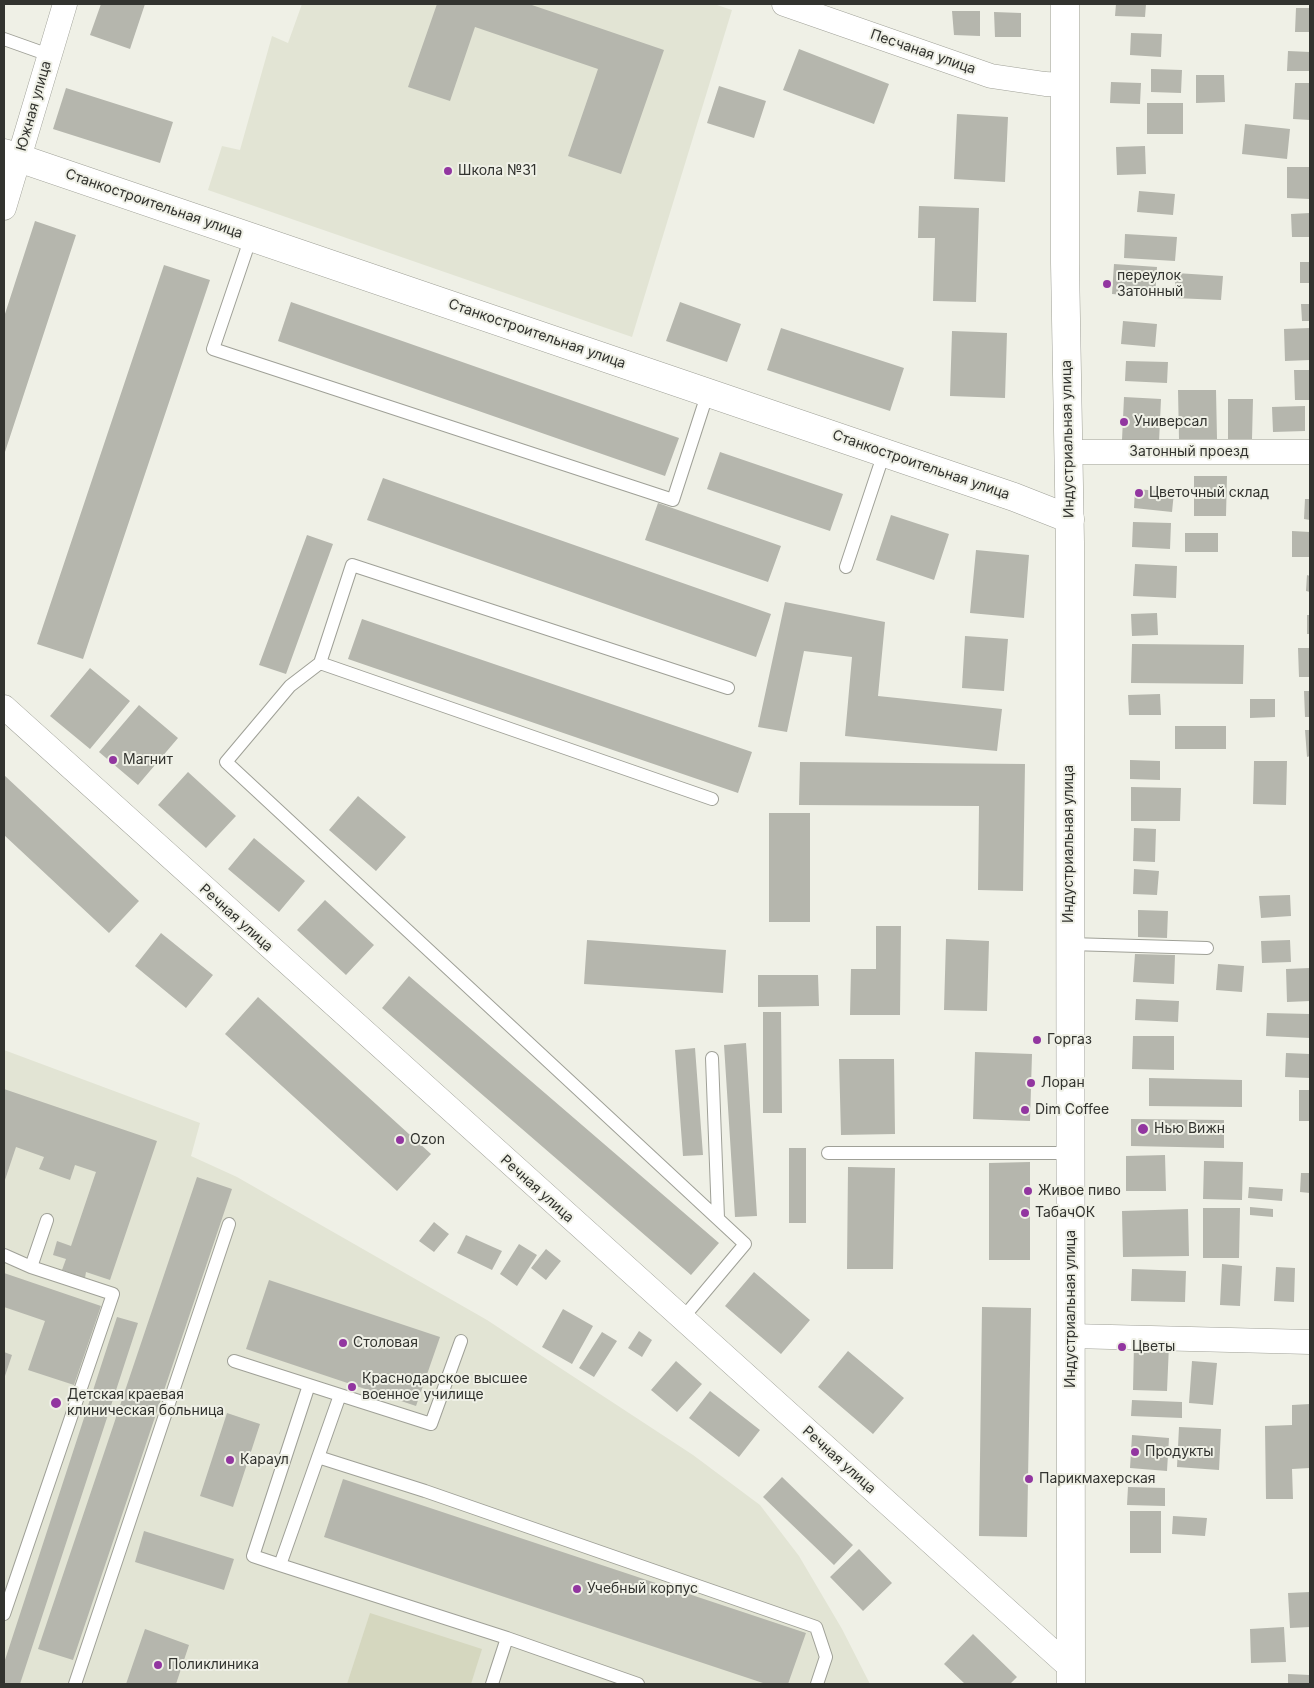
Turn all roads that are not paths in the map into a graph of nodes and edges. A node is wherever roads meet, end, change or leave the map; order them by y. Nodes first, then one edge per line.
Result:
1 (65, 4) edge
2 (784, 4) edge
3 (1065, 4) edge
4 (4, 40) edge
5 (49, 55) junction
6 (1065, 85) junction
7 (12, 155) edge
8 (4, 208) edge
9 (250, 237) junction
10 (708, 392) junction
11 (1068, 452) junction
12 (1310, 452) edge
13 (884, 453) junction
14 (1070, 519) junction
15 (846, 568) dead end
16 (320, 663) junction
17 (728, 688) dead end
18 (4, 707) edge
19 (712, 799) dead end
20 (1070, 944) junction
21 (1207, 948) dead end
22 (712, 1058) dead end
23 (1070, 1153) junction
24 (828, 1154) dead end
25 (718, 1218) junction
26 (47, 1220) dead end
27 (229, 1224) dead end
28 (4, 1256) edge
29 (31, 1267) junction
30 (682, 1319) junction
31 (1071, 1336) junction
32 (461, 1341) dead end
33 (1310, 1342) edge
34 (234, 1361) dead end
35 (310, 1386) junction
36 (340, 1395) junction
37 (318, 1457) junction
38 (280, 1565) junction
39 (4, 1614) edge
40 (507, 1638) junction
41 (1079, 1679) edge
42 (75, 1684) edge
43 (492, 1684) edge
44 (638, 1684) edge
45 (817, 1684) edge

1 - 5 street, Южная улица
2 - 6 street, Песчаная улица
3 - 6 main road, Индустриальная улица
4 - 5 lane
5 - 7 street, Южная улица
6 - 11 main road, Индустриальная улица
7 - 8 street, Южная улица
7 - 9 main road, Станкостроительная улица
9 - 10 main road, Станкостроительная улица
9 - 10 lane
10 - 13 main road, Станкостроительная улица
11 - 12 street, Затонный проезд
11 - 14 main road, Индустриальная улица
13 - 14 main road, Станкостроительная улица
13 - 15 lane
14 - 20 main road, Индустриальная улица
16 - 17 lane
16 - 19 lane
16 - 25 lane
18 - 30 street, Речная улица
20 - 21 lane
20 - 23 main road, Индустриальная улица
22 - 25 lane
23 - 24 lane
23 - 31 main road, Индустриальная улица
25 - 30 lane
26 - 29 lane
27 - 42 lane
28 - 29 lane
29 - 39 lane
30 - 41 street, Речная улица
31 - 33 street
31 - 41 main road, Индустриальная улица
32 - 36 lane
34 - 35 lane
35 - 36 lane
35 - 38 lane
36 - 37 lane
37 - 38 lane
37 - 45 lane
38 - 40 lane
40 - 43 lane
40 - 44 lane

